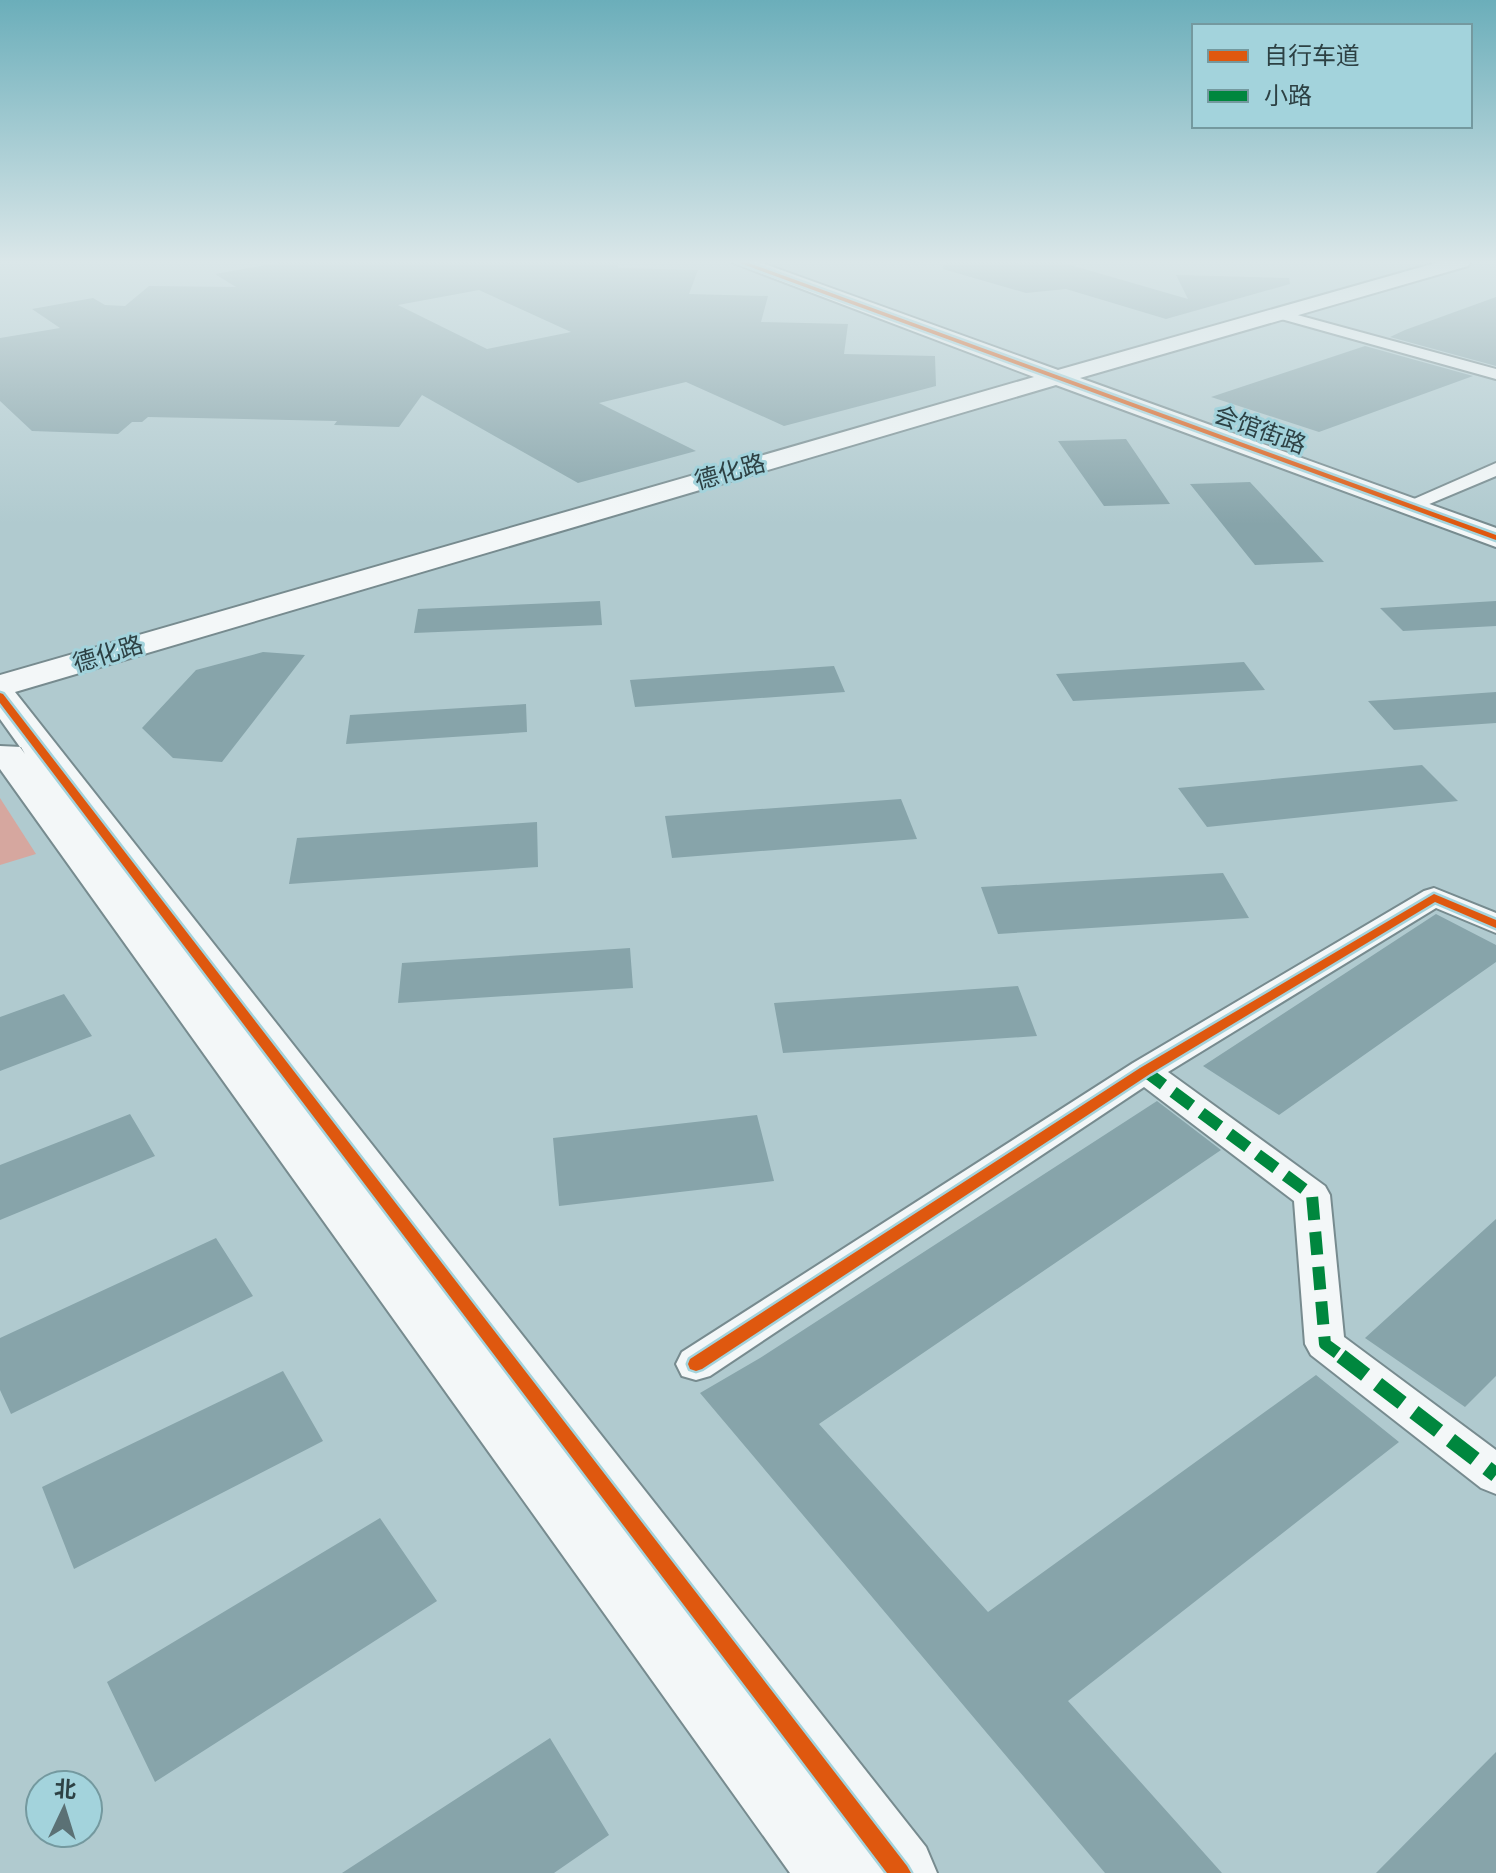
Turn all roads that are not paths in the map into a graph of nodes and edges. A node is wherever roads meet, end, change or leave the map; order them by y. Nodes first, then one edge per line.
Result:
1 (973, 349) edge
2 (1138, 349) edge
3 (1148, 349) edge
4 (1407, 349) edge
5 (1496, 374) edge
6 (1046, 377) junction
7 (1496, 469) edge
8 (1408, 506) junction
9 (1496, 538) edge
10 (0, 670) edge
11 (0, 686) edge
12 (0, 696) edge
13 (0, 745) edge
14 (1496, 924) edge
15 (1145, 1071) junction
16 (696, 1364) dead end
17 (1496, 1475) edge
18 (835, 1873) edge
19 (900, 1873) edge

1 - 6 main road, 会馆街路
2 - 6 main road, 德化路
3 - 6 main road, 德化路
4 - 5 street
6 - 8 main road, 会馆街路
6 - 10 main road, 德化路
6 - 11 main road, 德化路
7 - 8 street
8 - 9 main road, 会馆街路
12 - 19 main road
13 - 18 main road
14 - 15 street
15 - 16 street
15 - 17 street

